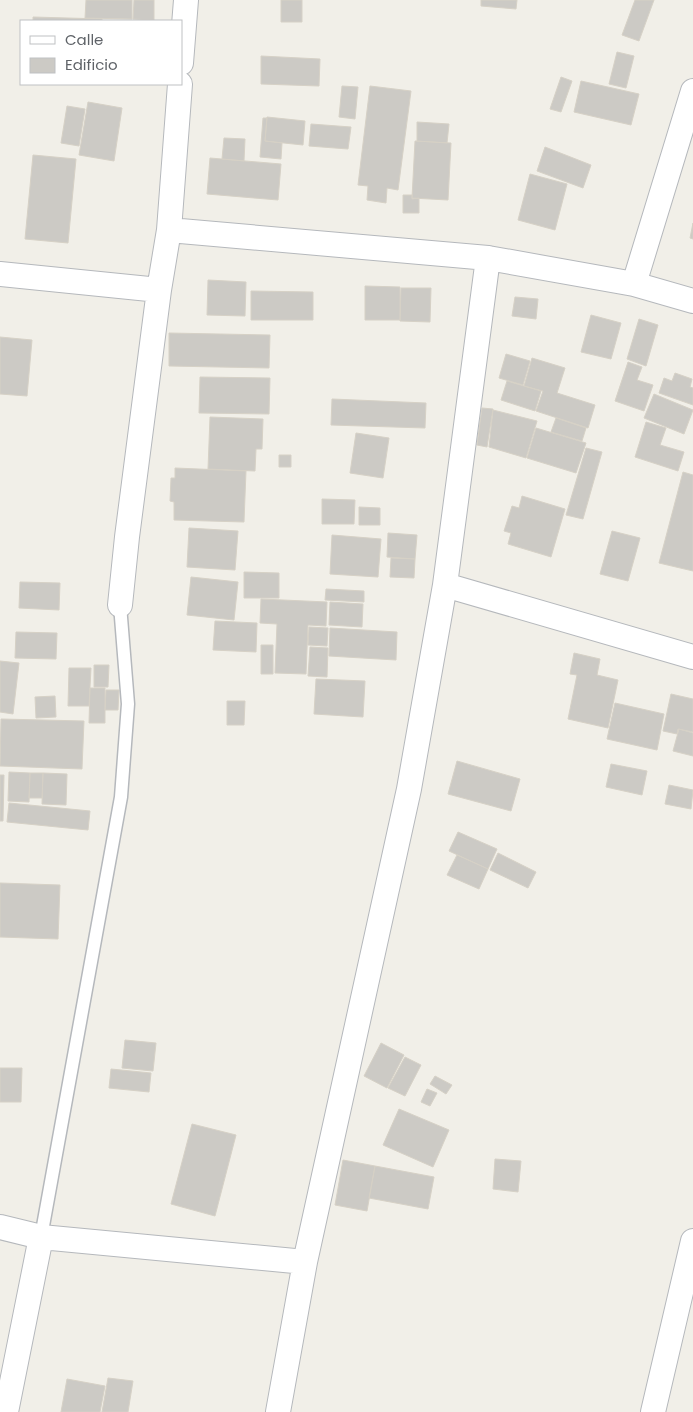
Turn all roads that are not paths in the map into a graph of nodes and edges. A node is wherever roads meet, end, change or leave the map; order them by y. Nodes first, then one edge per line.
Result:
1 (186, 0) edge
2 (182, 50) edge
3 (180, 85) edge
4 (693, 91) edge
5 (169, 230) junction
6 (488, 258) junction
7 (0, 274) edge
8 (634, 284) junction
9 (159, 290) junction
10 (693, 301) edge
11 (445, 584) junction
12 (120, 605) joint
13 (693, 657) edge
14 (0, 1227) edge
15 (41, 1237) junction
16 (693, 1241) edge
17 (304, 1262) junction
18 (6, 1412) edge
19 (278, 1412) edge
20 (653, 1412) edge

1 - 2 street
3 - 5 street
4 - 8 street
5 - 6 street
5 - 9 street
6 - 8 street
6 - 11 street
7 - 9 street
8 - 10 street
9 - 12 street
11 - 13 street
11 - 17 street
12 - 15 lane
14 - 15 street
15 - 17 street
15 - 18 street
16 - 20 street
17 - 19 street

